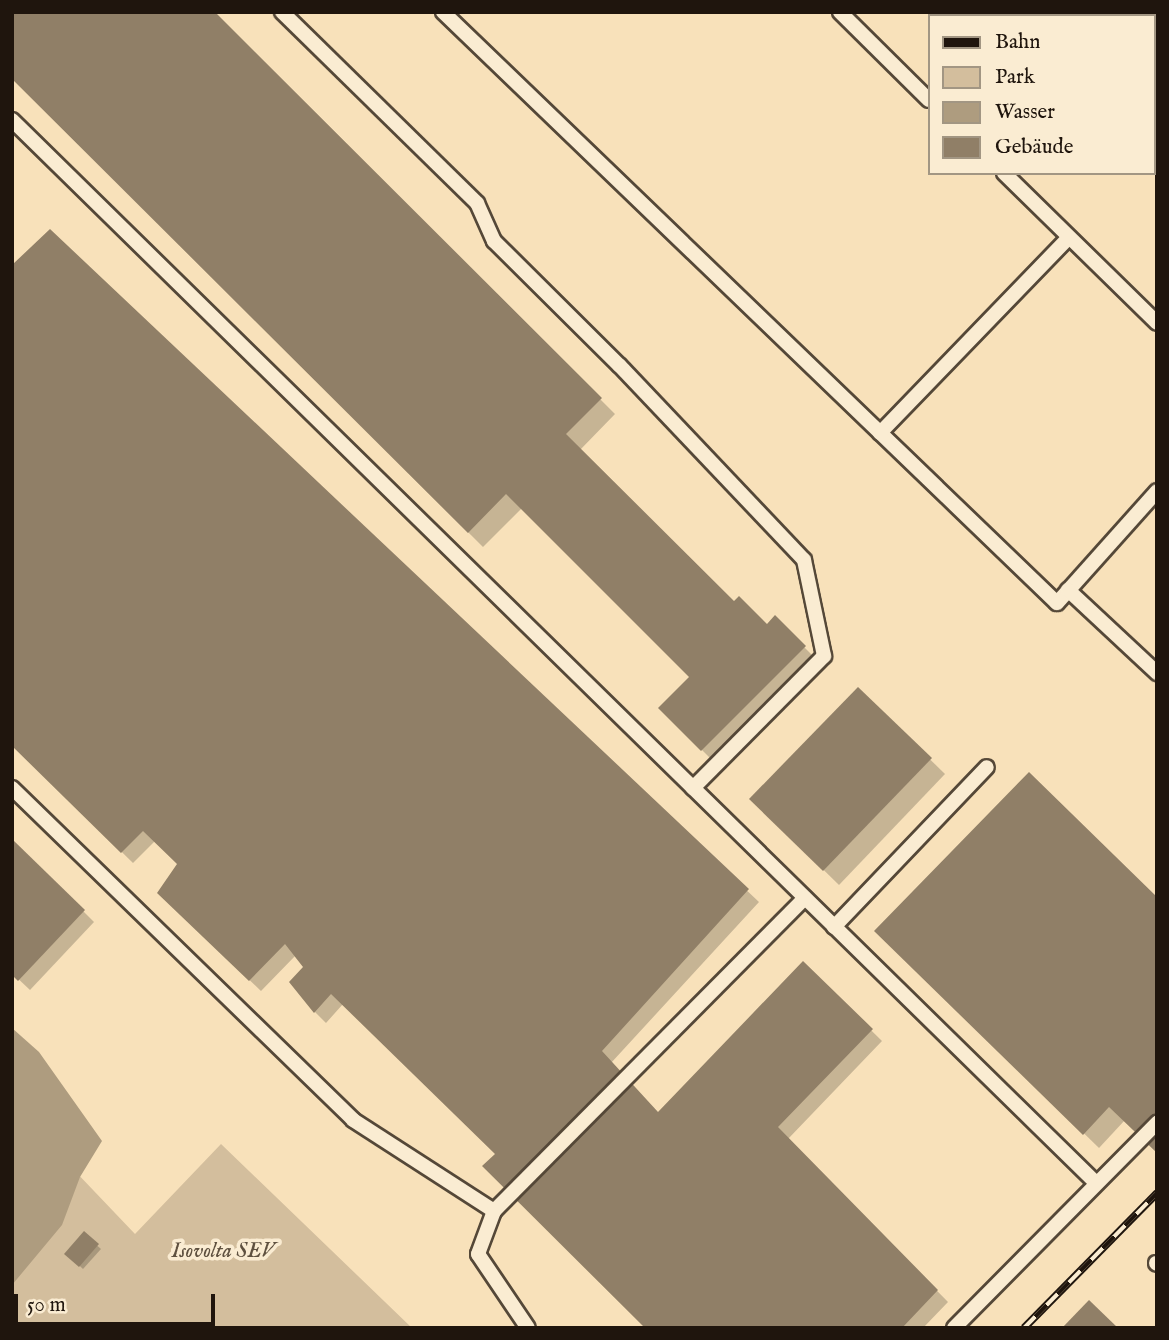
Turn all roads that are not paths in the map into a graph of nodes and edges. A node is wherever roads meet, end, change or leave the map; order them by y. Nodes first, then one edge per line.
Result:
1 (282, 12) edge
2 (443, 12) edge
3 (840, 12) edge
4 (928, 99) edge
5 (12, 120) edge
6 (1006, 175) edge
7 (1069, 237) junction
8 (1157, 323) edge
9 (880, 433) junction
10 (1157, 491) edge
11 (1068, 590) junction
12 (1157, 673) edge
13 (987, 767) dead end
14 (12, 788) edge
15 (693, 788) junction
16 (805, 898) junction
17 (834, 927) junction
18 (1157, 1123) edge
19 (1096, 1183) junction
20 (494, 1211) junction
21 (528, 1328) edge
22 (954, 1328) edge

1 - 15 lane
2 - 9 lane
3 - 4 lane
5 - 15 lane
6 - 7 lane
7 - 8 lane
7 - 9 lane
9 - 11 lane
10 - 11 lane
11 - 12 lane
13 - 17 lane
14 - 20 lane
15 - 16 lane
16 - 17 lane
16 - 20 lane
17 - 19 lane
18 - 19 lane
19 - 22 lane
20 - 21 lane

